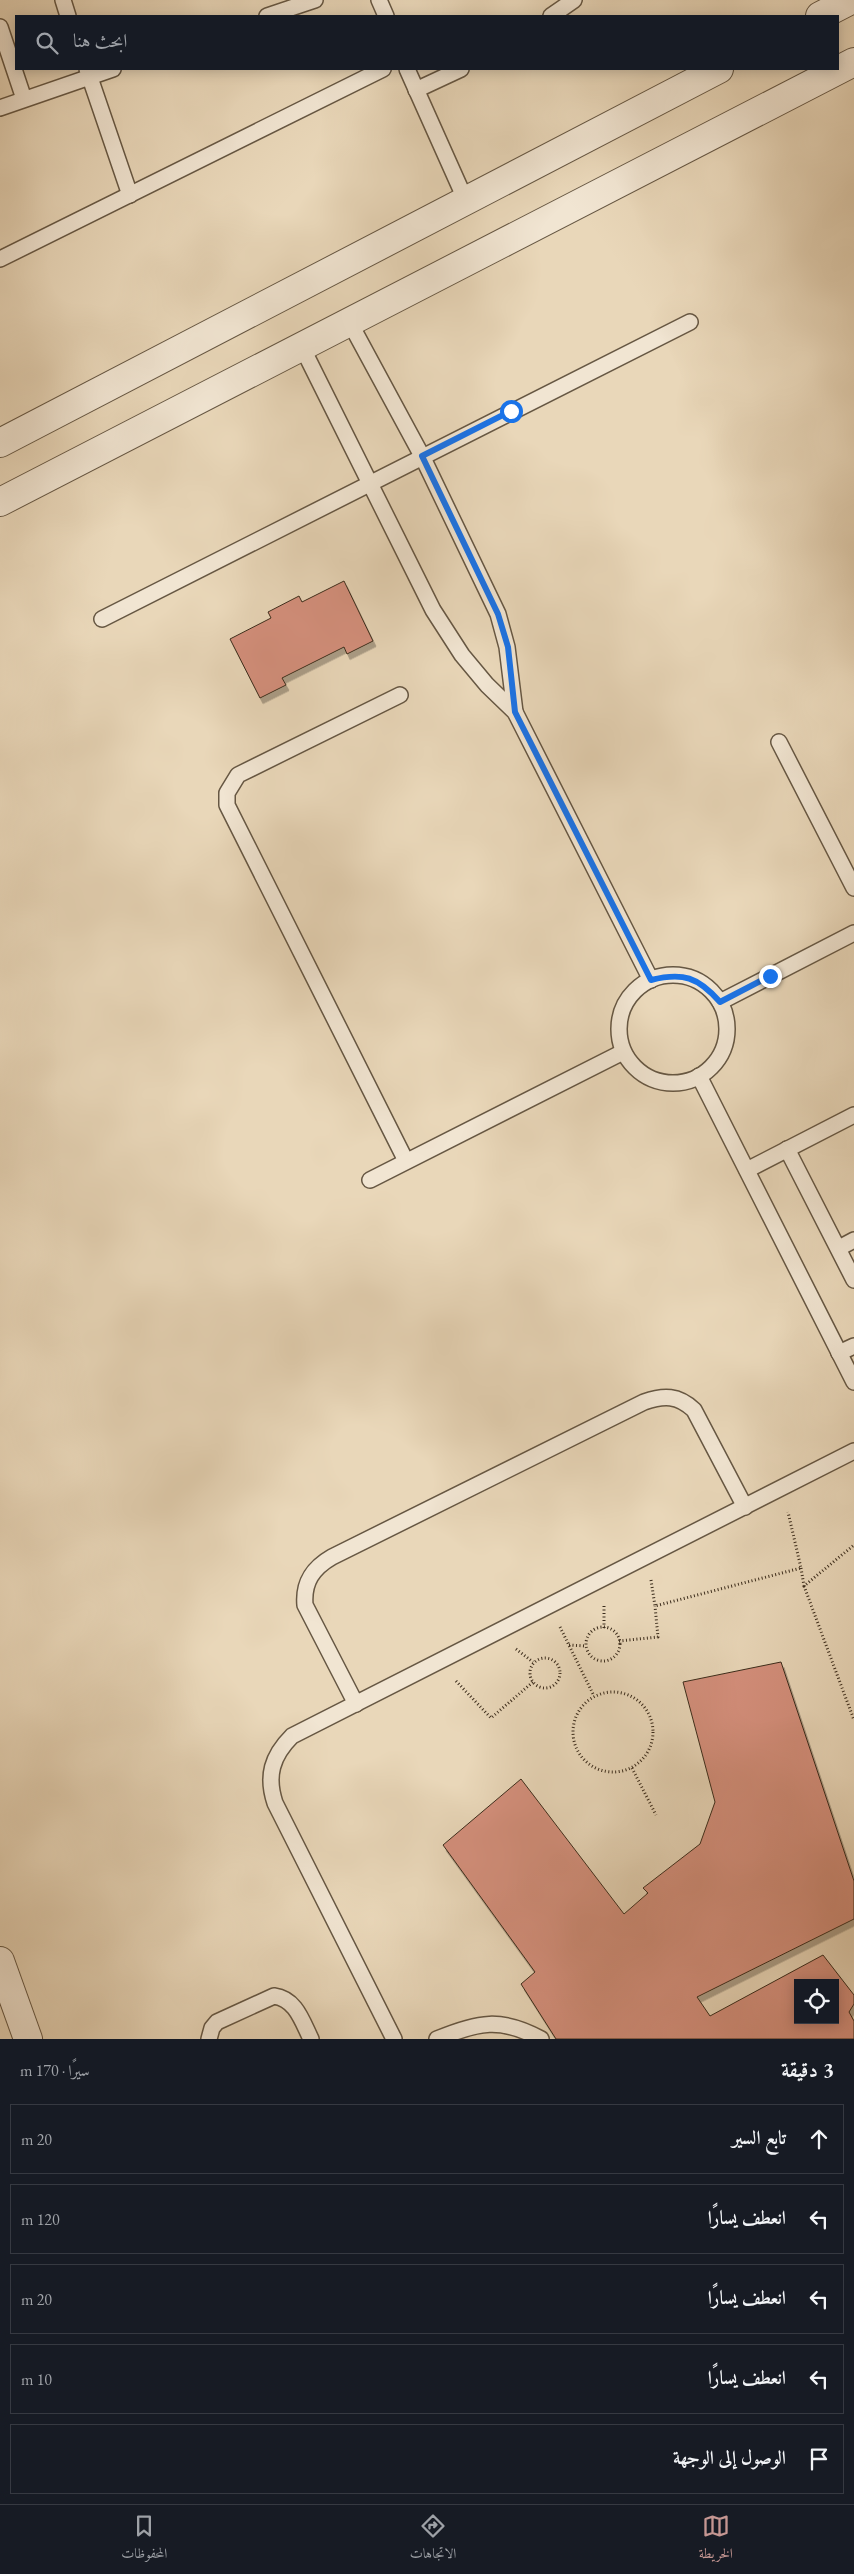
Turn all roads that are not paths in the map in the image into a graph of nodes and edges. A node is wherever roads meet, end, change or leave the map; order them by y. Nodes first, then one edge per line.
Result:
1 (63, 0) edge
2 (315, 0) edge
3 (379, 0) edge
4 (574, 0) edge
5 (852, 0) edge
6 (68, 15) edge
7 (270, 15) edge
8 (386, 15) edge
9 (552, 15) edge
10 (822, 15) edge
11 (0, 27) edge
12 (854, 62) edge
13 (107, 70) edge
14 (381, 70) edge
15 (407, 70) edge
16 (460, 70) edge
17 (717, 70) edge
18 (838, 70) edge
19 (839, 70) edge
20 (88, 73) edge
21 (416, 90) junction
22 (24, 99) junction
23 (0, 108) edge
24 (130, 195) junction
25 (466, 201) junction
26 (0, 259) edge
27 (349, 321) junction
28 (690, 322) dead end
29 (301, 345) junction
30 (0, 443) edge
31 (422, 456) junction
32 (370, 482) junction
33 (0, 502) edge
34 (102, 619) dead end
35 (400, 695) dead end
36 (515, 712) junction
37 (779, 742) dead end
38 (854, 888) edge
39 (854, 933) edge
40 (651, 980) junction
41 (720, 1002) junction
42 (624, 1052) junction
43 (699, 1076) junction
44 (854, 1115) edge
45 (787, 1149) junction
46 (406, 1161) junction
47 (747, 1170) junction
48 (370, 1180) dead end
49 (854, 1240) edge
50 (839, 1248) junction
51 (854, 1280) edge
52 (854, 1346) edge
53 (839, 1353) junction
54 (854, 1382) edge
55 (854, 1451) edge
56 (745, 1507) junction
57 (356, 1704) junction
58 (0, 1961) edge
59 (28, 2039) edge
60 (209, 2039) edge
61 (311, 2039) edge
62 (394, 2039) edge
63 (437, 2039) edge
64 (541, 2039) edge

1 - 6 lane
2 - 7 lane
3 - 8 lane
4 - 9 lane
5 - 10 street
11 - 22 lane
12 - 19 street
13 - 20 lane
14 - 24 lane
15 - 21 lane
16 - 21 lane
17 - 25 street
18 - 27 street
20 - 22 lane
20 - 24 lane
21 - 25 lane
22 - 23 lane
24 - 26 lane
25 - 30 street
27 - 29 street
27 - 31 lane
28 - 31 lane
29 - 32 lane
29 - 33 street
31 - 32 lane
31 - 36 lane
32 - 34 lane
32 - 36 lane
35 - 46 lane
36 - 40 lane
37 - 38 lane
39 - 41 lane
40 - 41 lane
40 - 42 lane
41 - 43 lane
42 - 43 lane
42 - 46 lane
43 - 47 lane
44 - 45 lane
45 - 47 lane
45 - 50 lane
46 - 48 lane
47 - 53 lane
49 - 50 lane
50 - 51 lane
52 - 53 lane
53 - 54 lane
55 - 56 lane
56 - 57 lane
56 - 57 lane
57 - 62 lane
58 - 59 street
60 - 61 lane
63 - 64 lane

